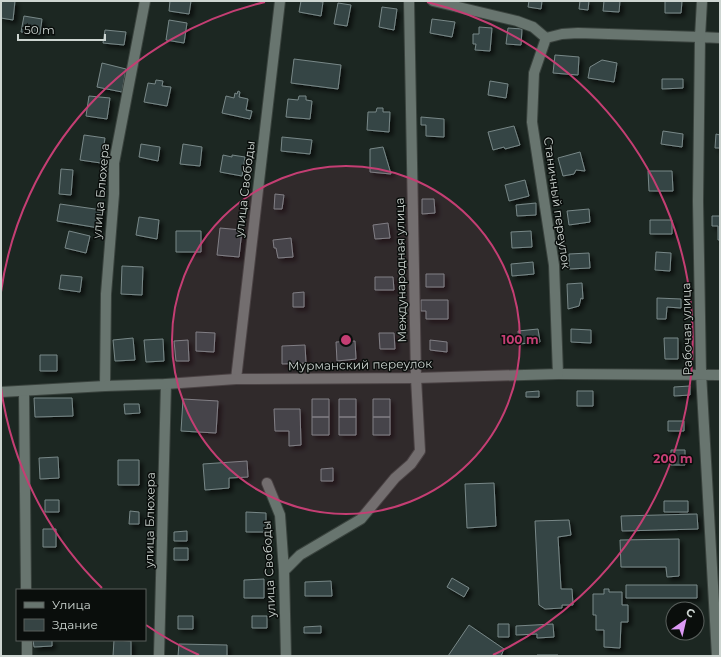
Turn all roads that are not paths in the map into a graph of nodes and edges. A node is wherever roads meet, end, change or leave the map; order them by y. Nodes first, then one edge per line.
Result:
1 (144, 1) edge
2 (280, 1) edge
3 (409, 1) edge
4 (433, 1) edge
5 (702, 1) edge
6 (700, 37) junction
7 (546, 38) junction
8 (720, 38) edge
9 (558, 374) junction
10 (701, 375) junction
11 (720, 375) edge
12 (416, 378) junction
13 (236, 379) junction
14 (166, 384) junction
15 (105, 386) junction
16 (24, 391) junction
17 (1, 392) edge
18 (266, 483) dead end
19 (284, 572) junction
20 (26, 589) edge
21 (27, 641) edge
22 (27, 656) edge
23 (159, 656) edge
24 (286, 656) edge
25 (717, 656) edge

1 - 15 street, улица Блюхера
2 - 13 street, улица Свободы
3 - 12 street, Международная улица
4 - 7 street
5 - 6 street, Рабочая улица
6 - 7 street
6 - 8 street
6 - 10 street, Рабочая улица
7 - 9 street, Станичный переулок
9 - 10 street, Мурманский переулок
9 - 12 street, Мурманский переулок
10 - 11 street, Мурманский переулок
10 - 25 street, Рабочая улица
12 - 13 street, Мурманский переулок
12 - 19 street, Международная улица
13 - 14 street, Мурманский переулок
14 - 15 street, Мурманский переулок
14 - 23 street, улица Блюхера
15 - 16 street, Мурманский переулок
16 - 17 street, Мурманский переулок
16 - 20 street
18 - 19 street, улица Свободы
19 - 24 street, улица Свободы
21 - 22 street

